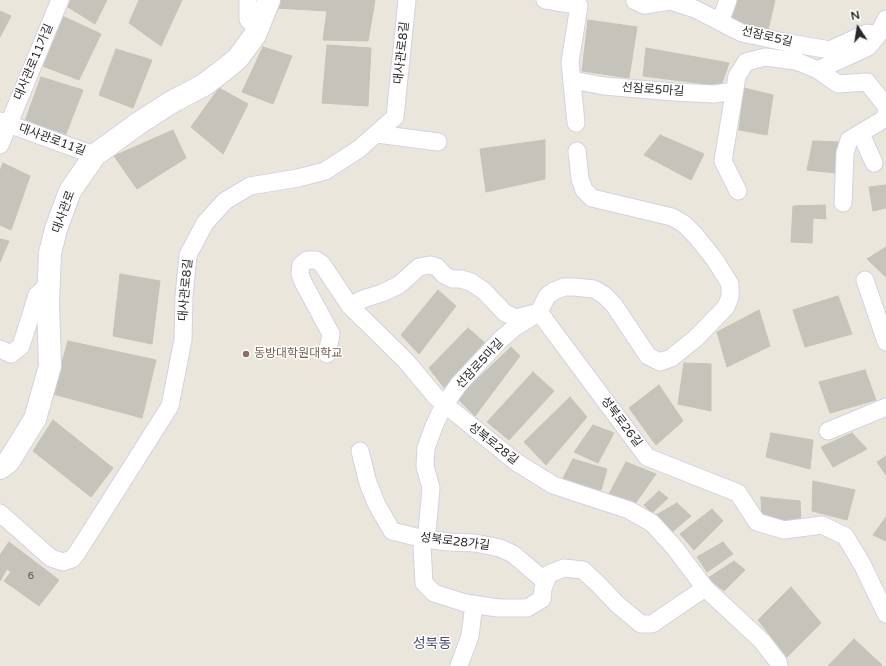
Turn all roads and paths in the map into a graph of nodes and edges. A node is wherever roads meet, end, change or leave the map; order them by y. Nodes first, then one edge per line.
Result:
1 (60, 0) edge
2 (248, 0) edge
3 (269, 0) edge
4 (407, 0) edge
5 (545, 0) edge
6 (728, 0) edge
7 (635, 1) dead end
8 (886, 19) edge
9 (720, 22) junction
10 (257, 30) junction
11 (878, 35) junction
12 (818, 70) junction
13 (572, 80) junction
14 (734, 91) junction
15 (886, 106) edge
16 (886, 114) edge
17 (4, 122) edge
18 (576, 123) dead end
19 (377, 134) junction
20 (861, 134) junction
21 (438, 142) dead end
22 (0, 145) edge
23 (577, 151) dead end
24 (95, 155) junction
25 (874, 163) dead end
26 (738, 191) dead end
27 (843, 203) dead end
28 (865, 280) dead end
29 (48, 285) junction
30 (350, 306) junction
31 (539, 312) junction
32 (886, 342) edge
33 (0, 348) edge
34 (327, 354) dead end
35 (444, 405) junction
36 (886, 407) edge
37 (828, 431) dead end
38 (360, 451) dead end
39 (0, 468) edge
40 (0, 513) edge
41 (424, 539) junction
42 (546, 582) junction
43 (705, 588) junction
44 (474, 604) junction
45 (886, 614) edge
46 (459, 666) edge
47 (779, 666) edge

1 - 17 street, 대사관로11가길
2 - 10 street
3 - 10 main road, 대사관로
4 - 19 street, 대사관로8길
5 - 13 street
6 - 9 street
7 - 9 street, 선잠로5길
8 - 11 street
9 - 11 street, 선잠로5길
10 - 24 main road, 대사관로
11 - 12 street
12 - 14 street
12 - 15 street
13 - 14 street, 선잠로5마길
13 - 18 street
14 - 26 street
16 - 20 street
17 - 22 street, 대사관로11길
17 - 24 street, 대사관로11길
19 - 21 street
19 - 40 street, 대사관로8길
20 - 25 street
20 - 27 street
23 - 31 street, 선잠로5마길
24 - 29 main road, 대사관로
28 - 32 street
29 - 33 street
29 - 39 main road, 대사관로
30 - 31 street
30 - 34 street, 성북로28길
30 - 35 street, 성북로28길
31 - 35 street, 선잠로5마길
31 - 45 street, 성북로26길
35 - 41 street, 선잠로5마길
35 - 43 street, 성북로28길
36 - 37 street
38 - 41 street, 성북로28가길
41 - 42 street, 성북로28가길
41 - 44 street, 선잠로5마길
42 - 43 street, 선잠로5마길
42 - 44 street, 선잠로5마길
43 - 47 street, 성북로28길
44 - 46 street

